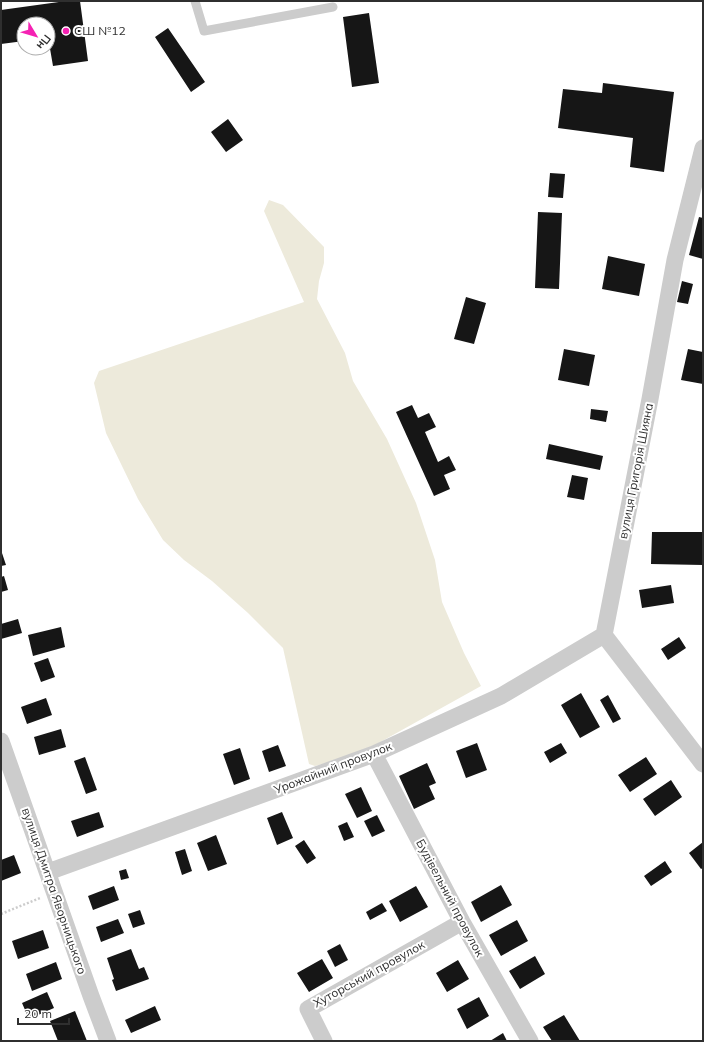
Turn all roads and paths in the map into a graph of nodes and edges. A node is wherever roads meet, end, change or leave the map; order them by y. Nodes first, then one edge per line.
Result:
1 (195, 1) edge
2 (333, 7) dead end
3 (703, 148) edge
4 (604, 635) junction
5 (1, 741) edge
6 (374, 754) junction
7 (703, 764) edge
8 (48, 872) junction
9 (55, 891) junction
10 (1, 914) edge
11 (462, 922) junction
12 (108, 1041) edge
13 (324, 1041) edge
14 (530, 1041) edge

1 - 2 lane
3 - 4 street, вулиця Григорія Шияна
4 - 6 street, Урожайний провулок
4 - 7 street
5 - 8 street, вулиця Дмитра Яворницького
6 - 8 street, Урожайний провулок
6 - 11 street, Будівельний провулок
8 - 9 street, вулиця Дмитра Яворницького
9 - 10 path
9 - 12 street, вулиця Дмитра Яворницького
11 - 13 street, Хуторський провулок
11 - 14 street, Будівельний провулок

